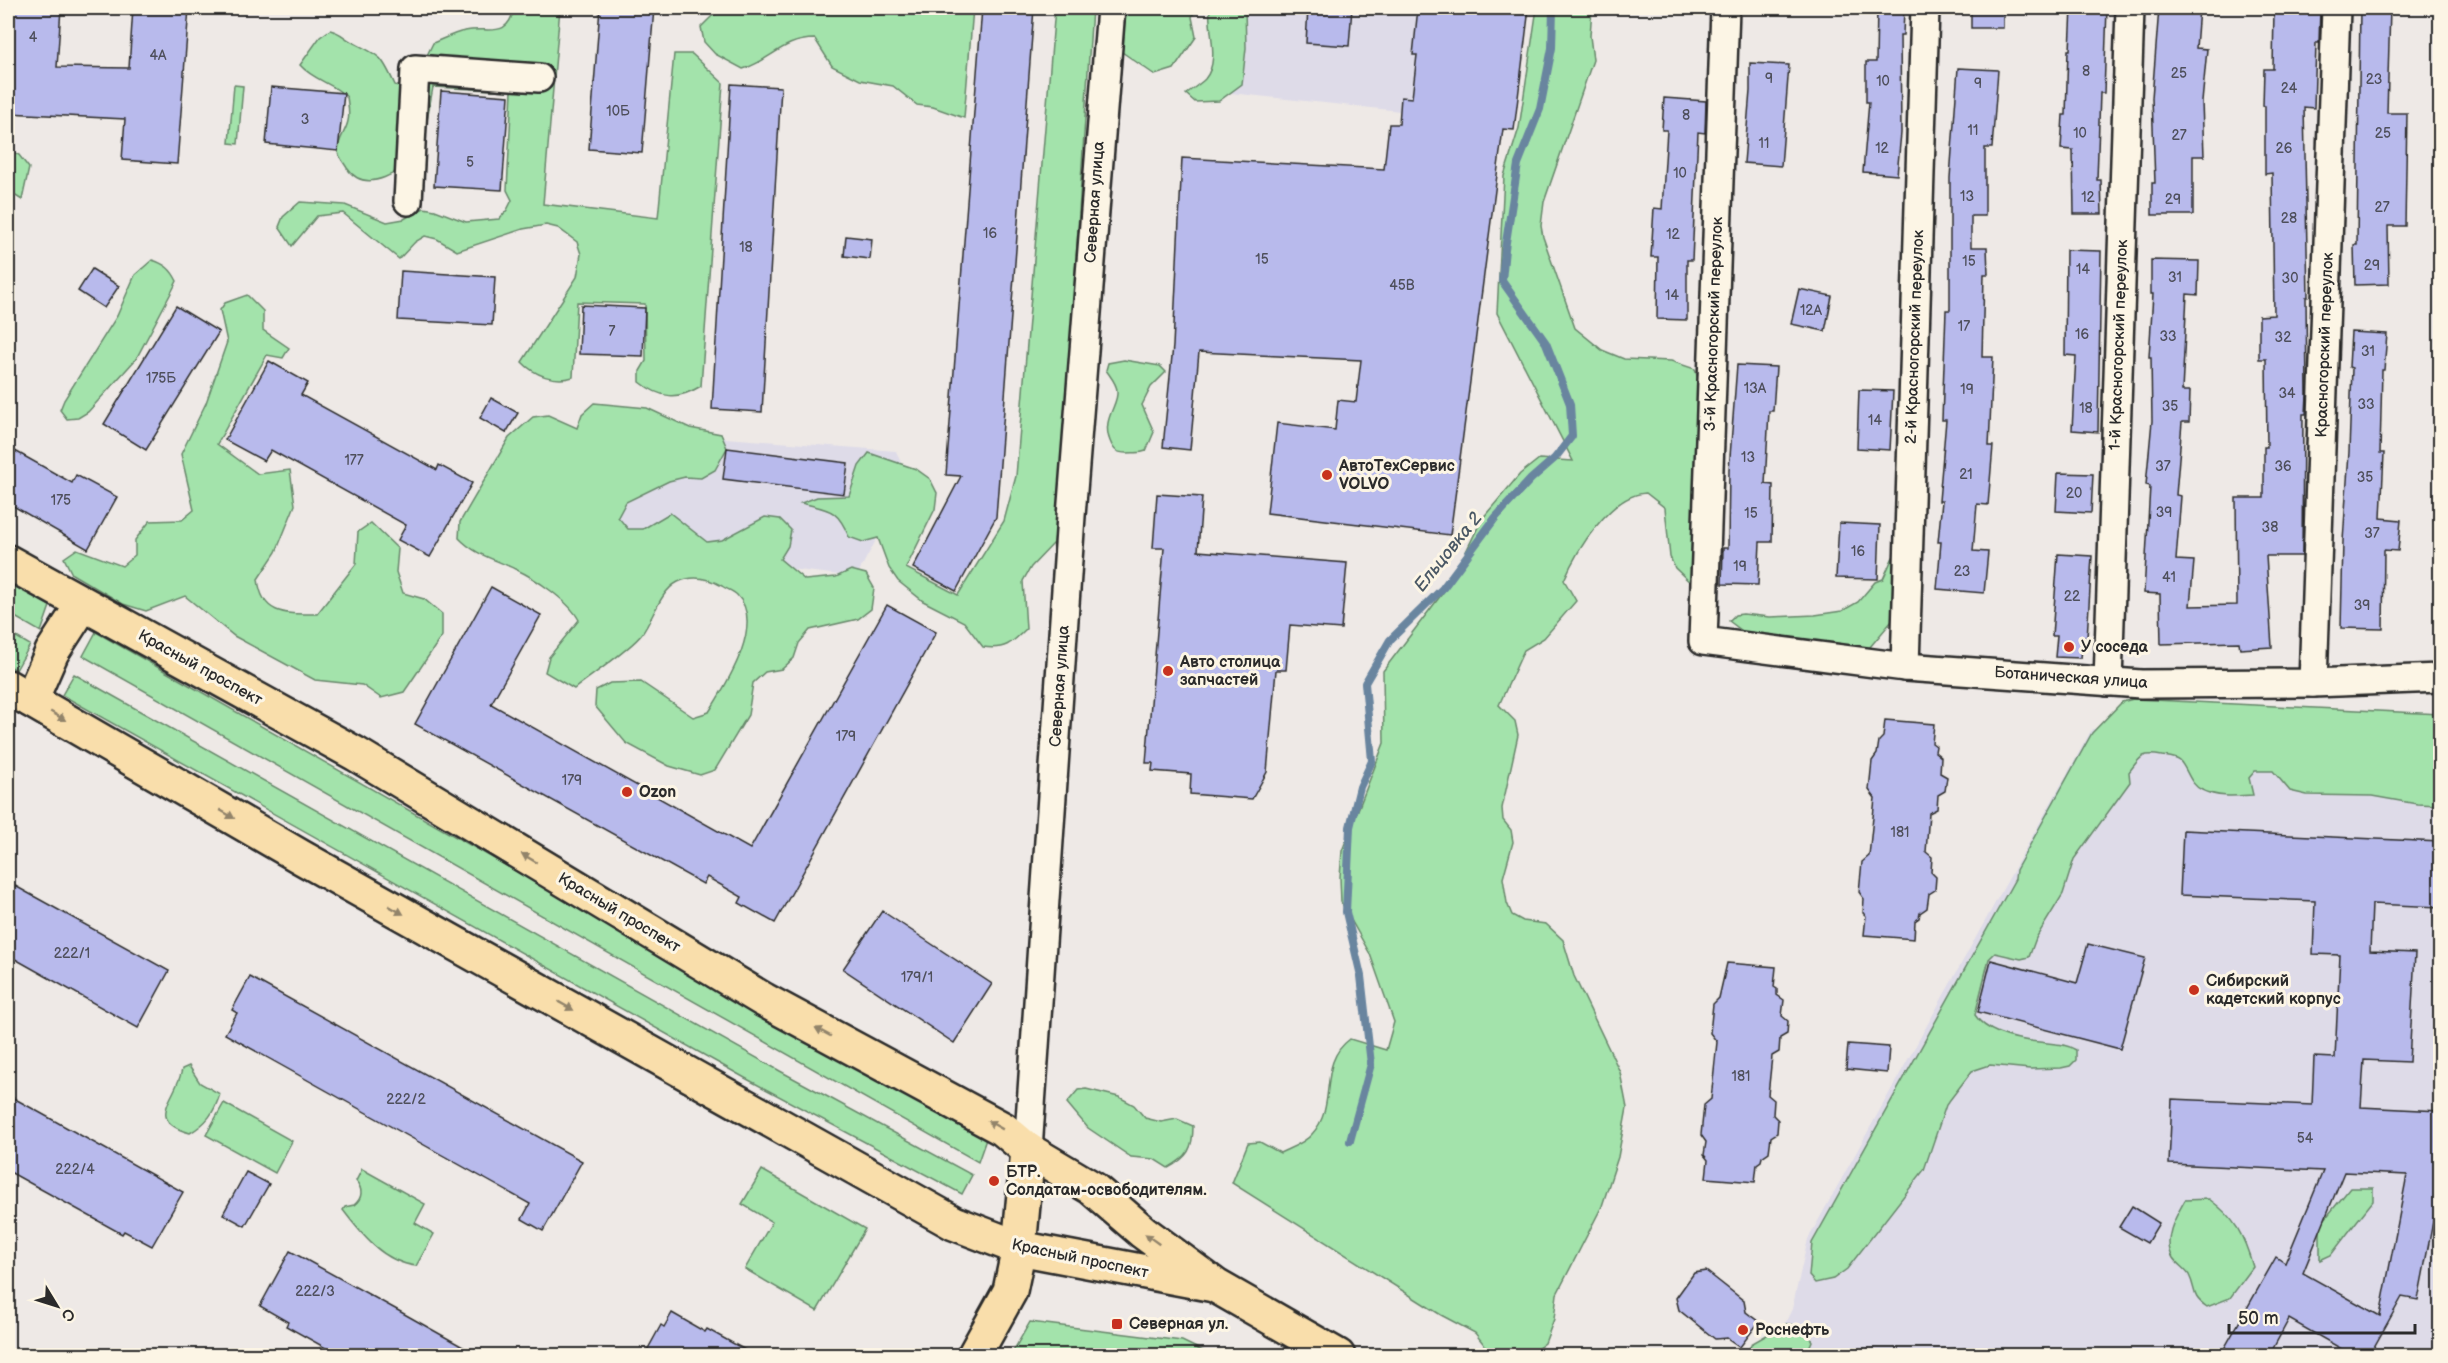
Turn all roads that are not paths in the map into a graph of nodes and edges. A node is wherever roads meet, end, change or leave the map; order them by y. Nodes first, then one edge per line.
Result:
1 (1111, 8) edge
2 (1725, 8) edge
3 (1925, 8) edge
4 (2130, 8) edge
5 (2336, 8) edge
6 (539, 78) dead end
7 (408, 201) dead end
8 (8, 561) edge
9 (83, 604) junction
10 (1703, 641) joint
11 (1905, 667) junction
12 (2440, 678) edge
13 (2108, 682) junction
14 (2313, 683) junction
15 (19, 693) edge
16 (1028, 1150) junction
17 (1019, 1248) junction
18 (1216, 1286) junction
19 (974, 1356) edge
20 (1338, 1356) edge

1 - 16 street, Северная улица
2 - 10 street, 3-й Красногорский переулок
3 - 11 street, 2-й Красногорский переулок
4 - 13 street, 1-й Красногорский переулок
5 - 14 street, Красногорский переулок
6 - 7 street
8 - 9 main road, Красный проспект
9 - 15 main road
16 -> 9 main road, Красный проспект
10 - 11 street, Ботаническая улица
11 - 13 street, Ботаническая улица
12 - 14 street, Ботаническая улица
13 - 14 street, Ботаническая улица
15 -> 17 main road, Красный проспект
16 - 17 main road, Северная улица
18 -> 16 main road, Красный проспект
17 - 18 main road, Красный проспект
17 - 19 main road, Северная улица
18 - 20 main road, Красный проспект

